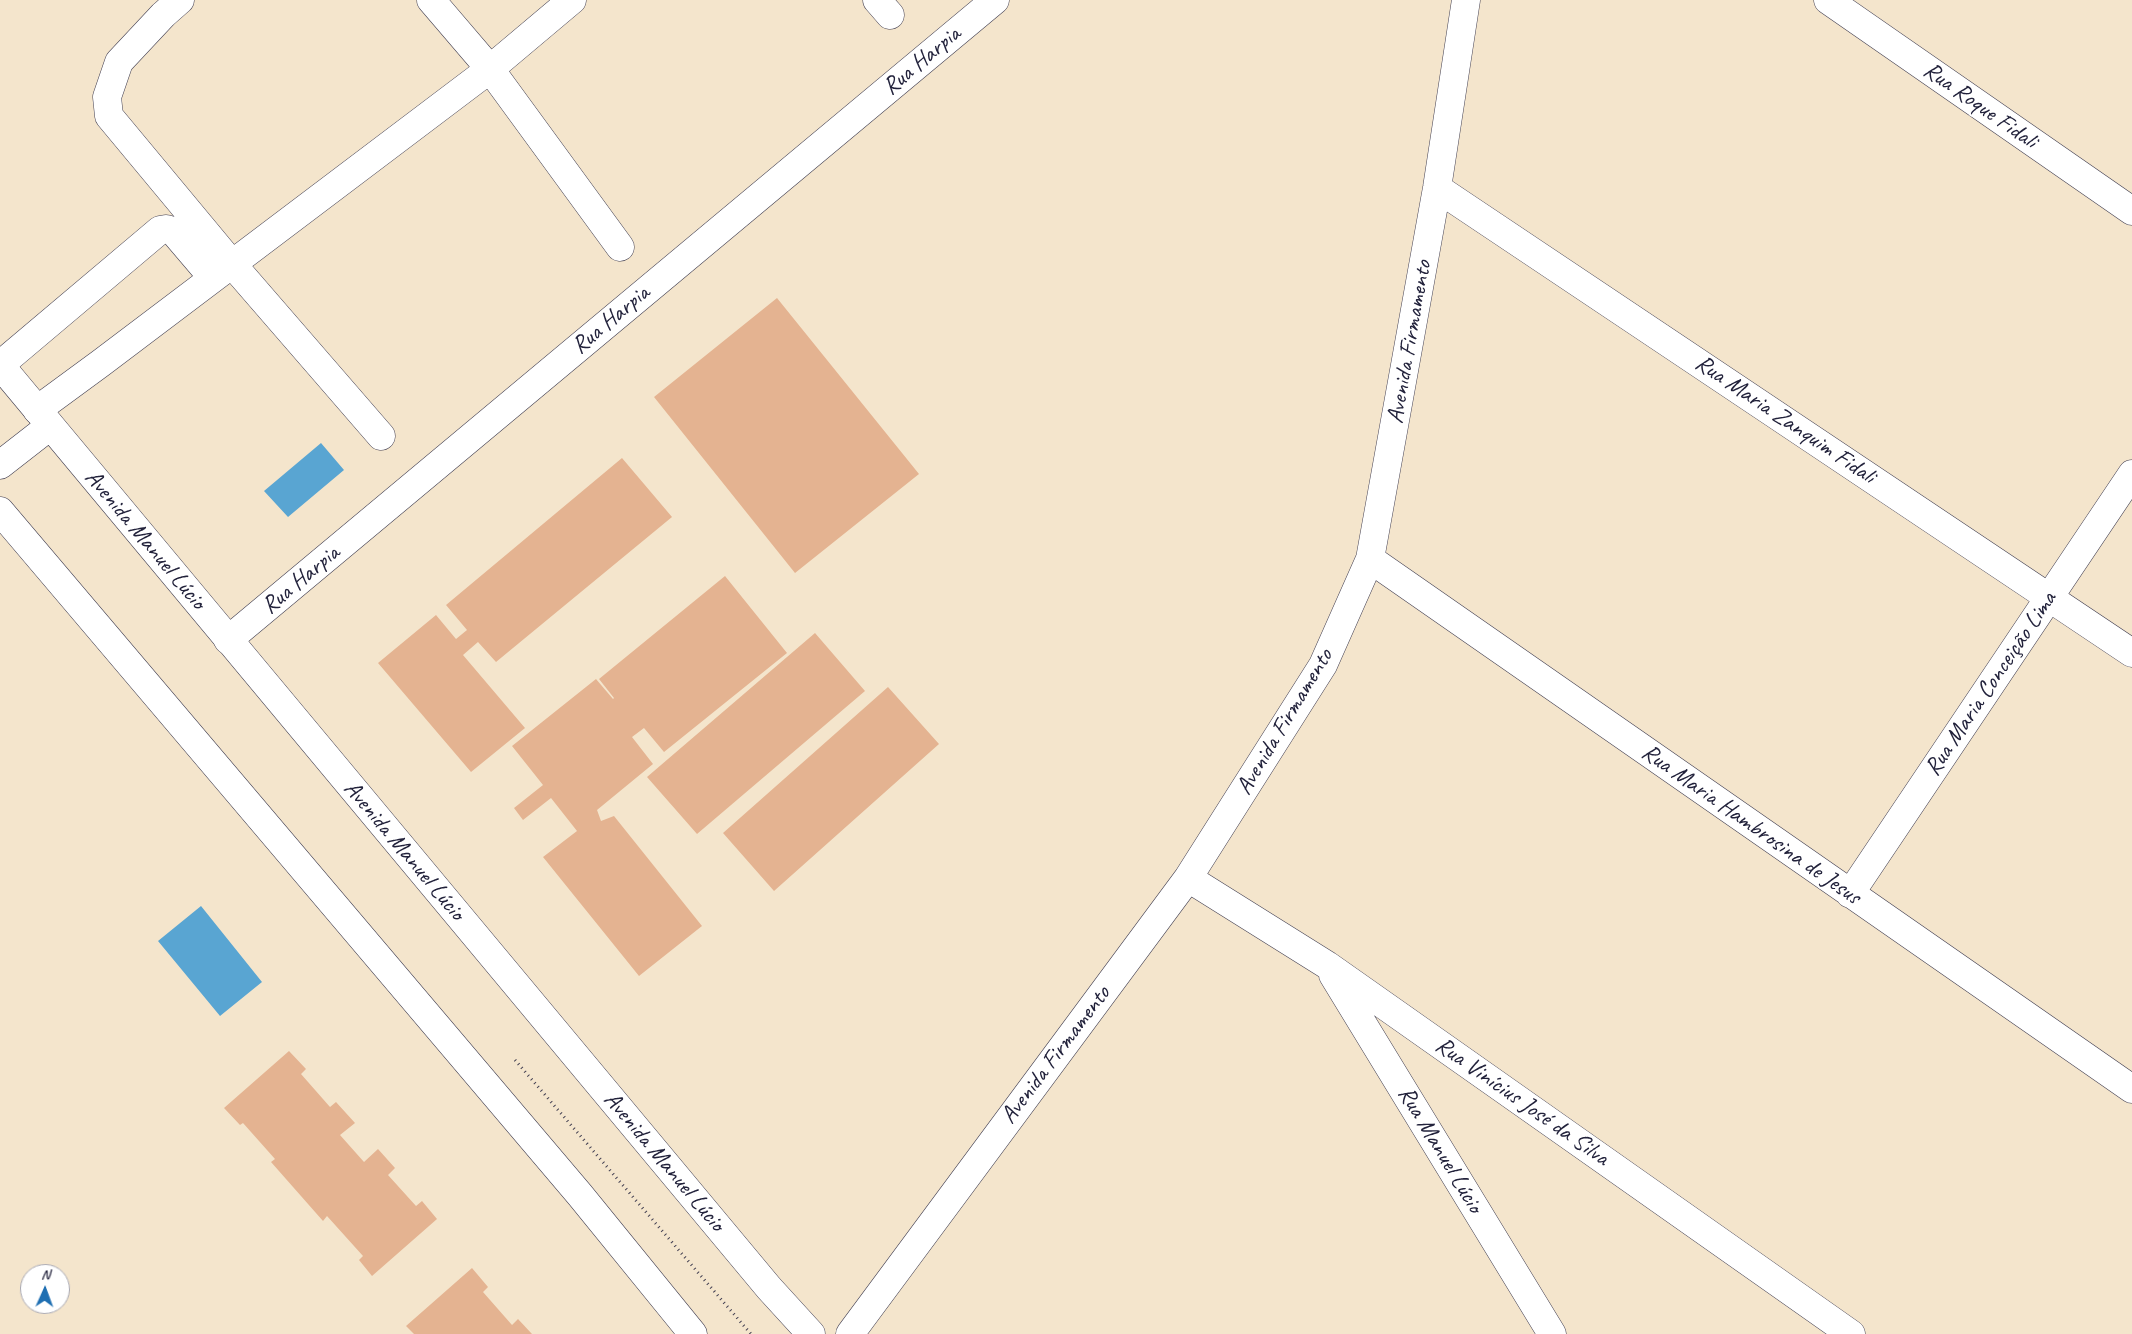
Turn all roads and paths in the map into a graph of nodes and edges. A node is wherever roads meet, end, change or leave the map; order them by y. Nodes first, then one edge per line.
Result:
1 (180, 0) edge
2 (431, 0) edge
3 (572, 0) edge
4 (995, 0) edge
5 (1466, 0) edge
6 (1828, 0) edge
7 (490, 69) junction
8 (1438, 188) junction
9 (2132, 211) edge
10 (620, 247) dead end
11 (223, 271) junction
12 (0, 365) edge
13 (44, 418) junction
14 (381, 436) dead end
15 (0, 464) edge
16 (2132, 474) edge
17 (0, 511) edge
18 (1370, 559) junction
19 (2050, 596) junction
20 (228, 640) junction
21 (2132, 653) edge
22 (1188, 878) junction
23 (1850, 894) junction
24 (1327, 965) junction
25 (2132, 1090) edge
26 (693, 1334) edge
27 (811, 1334) edge
28 (850, 1334) edge
29 (1552, 1334) edge
30 (1851, 1334) edge

1 - 11 street
2 - 7 street
3 - 7 street
4 - 20 street, Rua Harpia
5 - 8 street, Avenida Firmamento
6 - 9 street, Rua Roque Fidali
7 - 10 street
7 - 11 street
8 - 18 street, Avenida Firmamento
8 - 19 street, Rua Maria Zanquim Fidali
11 - 12 street
11 - 13 street
11 - 14 street
12 - 13 street, Avenida Manuel Lúcio
13 - 15 street
13 - 20 street, Avenida Manuel Lúcio
16 - 19 street, Rua Maria Conceição Lima
17 - 26 street
18 - 22 street, Avenida Firmamento
18 - 23 street, Rua Maria Hambrosina de Jesus
19 - 21 street, Rua Maria Zanquim Fidali
19 - 23 street, Rua Maria Conceição Lima
20 - 27 street, Avenida Manuel Lúcio
22 - 24 street, Rua Vinícius José da Silva
22 - 28 street, Avenida Firmamento
23 - 25 street, Rua Maria Hambrosina de Jesus
24 - 29 street, Rua Manuel Lúcio
24 - 30 street, Rua Vinícius José da Silva

